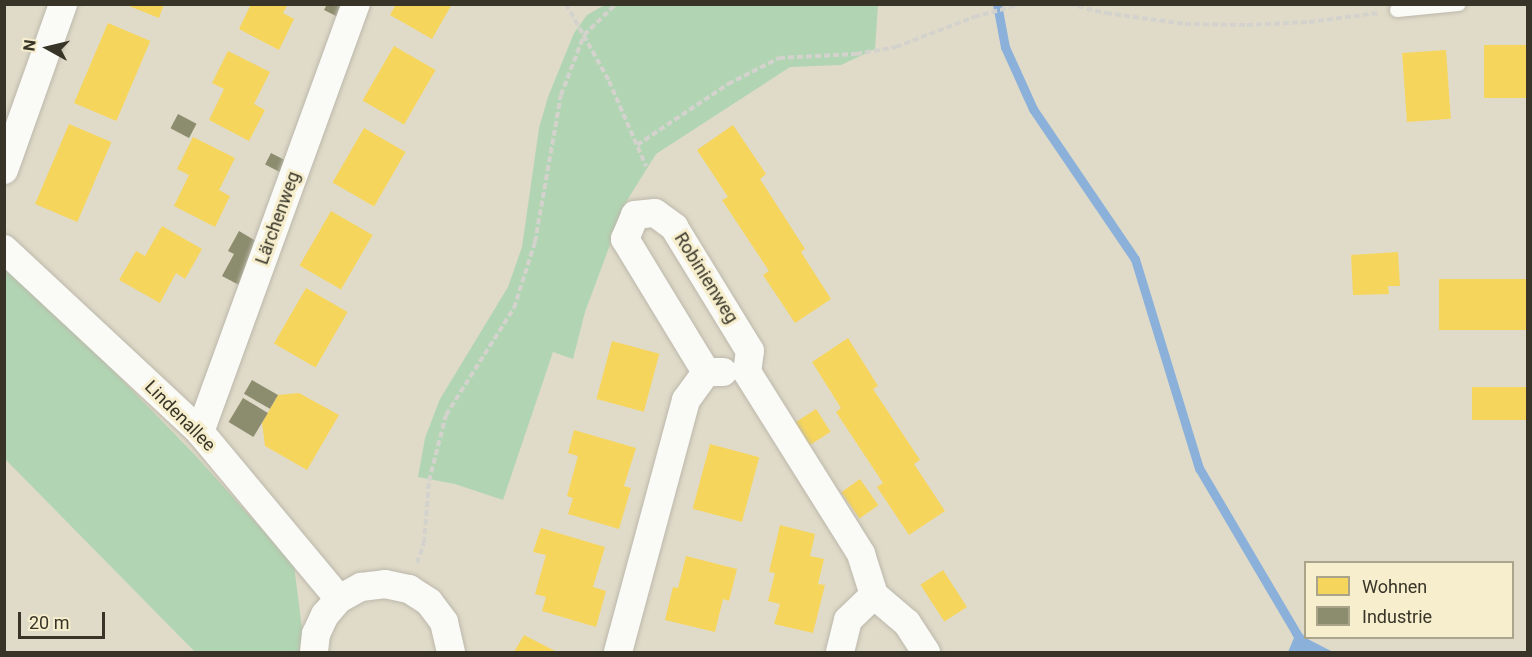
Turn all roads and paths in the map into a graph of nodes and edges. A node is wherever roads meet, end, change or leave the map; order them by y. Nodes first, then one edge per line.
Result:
1 (63, 4) edge
2 (356, 4) edge
3 (566, 4) edge
4 (615, 4) edge
5 (1022, 4) edge
6 (1070, 4) edge
7 (1459, 4) edge
8 (1397, 10) joint
9 (584, 35) junction
10 (637, 145) junction
11 (646, 166) dead end
12 (4, 170) edge
13 (4, 249) edge
14 (706, 372) junction
15 (747, 372) junction
16 (200, 432) junction
17 (415, 569) dead end
18 (874, 595) junction
19 (339, 599) junction
20 (314, 652) edge
21 (451, 652) edge
22 (618, 652) edge
23 (840, 652) edge
24 (926, 652) edge

1 - 12 street
2 - 16 street, Lärchenweg
3 - 9 path
4 - 9 path
5 - 10 path
6 - 8 path
7 - 8 lane
9 - 10 path
9 - 17 path
10 - 11 path
13 - 16 street, Lindenallee
14 - 15 street
14 - 15 street, Robinienweg
14 - 22 street
15 - 18 street, Robinienweg
16 - 19 street, Lindenallee
18 - 23 street
18 - 24 street
19 - 20 street
19 - 21 street

